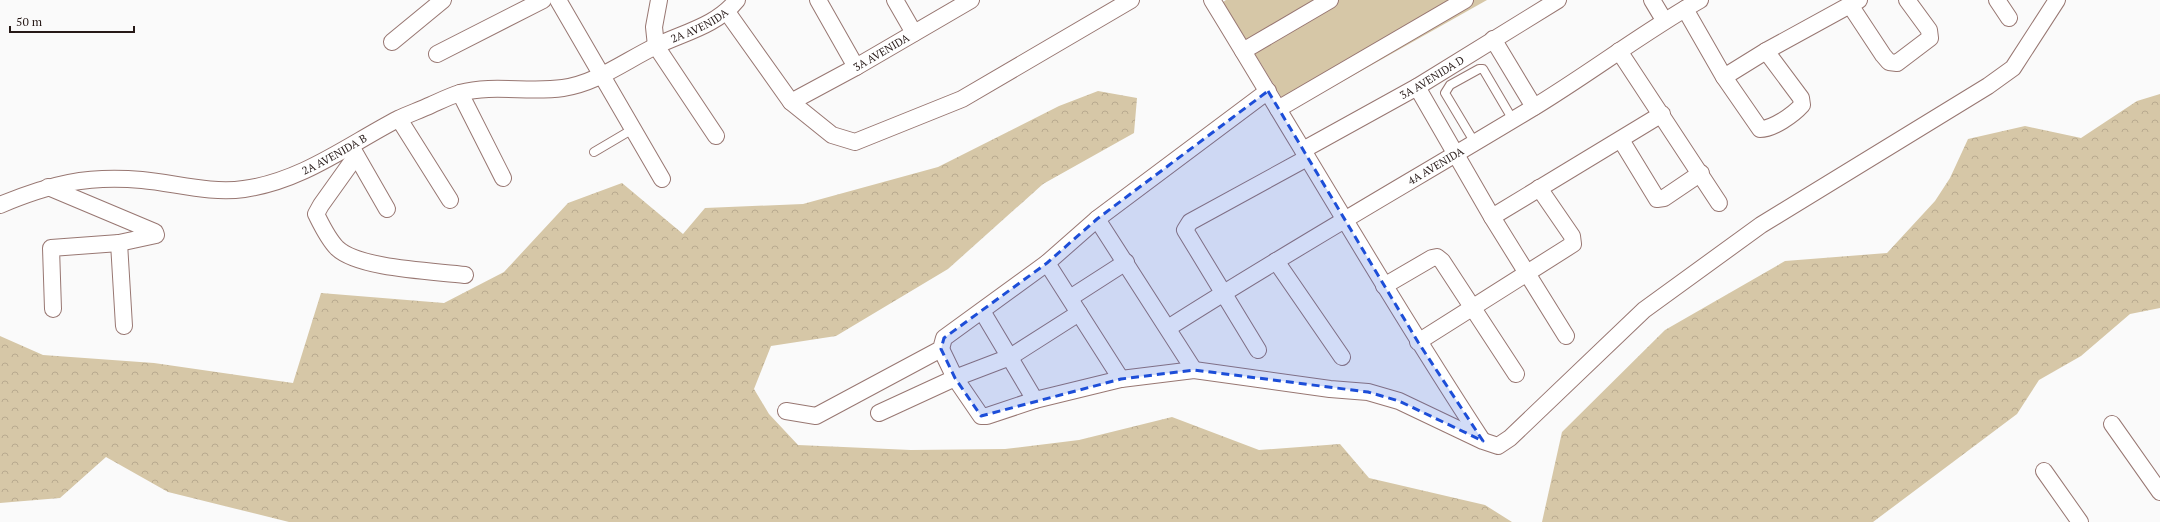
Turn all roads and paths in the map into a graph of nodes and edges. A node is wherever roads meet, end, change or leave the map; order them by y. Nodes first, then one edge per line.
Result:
1 (443, 0) edge
2 (543, 0) edge
3 (558, 0) edge
4 (659, 0) edge
5 (818, 0) edge
6 (895, 0) edge
7 (971, 0) edge
8 (1131, 0) edge
9 (1212, 0) edge
10 (1330, 0) edge
11 (1465, 0) edge
12 (1558, 0) edge
13 (1652, 0) edge
14 (1700, 0) edge
15 (1907, 0) edge
16 (1997, 0) edge
17 (2057, 0) edge
18 (1854, 2) edge
19 (732, 6) edge
20 (1685, 9) junction
21 (2009, 18) dead end
22 (1664, 20) junction
23 (914, 33) junction
24 (1493, 39) junction
25 (392, 42) dead end
26 (656, 46) junction
27 (1244, 51) junction
28 (1619, 51) junction
29 (1766, 51) junction
30 (438, 54) dead end
31 (856, 67) junction
32 (603, 76) junction
33 (1724, 77) junction
34 (1417, 87) junction
35 (1268, 91) junction
36 (460, 93) junction
37 (791, 102) junction
38 (1534, 107) junction
39 (1278, 109) junction
40 (1662, 114) junction
41 (399, 119) junction
42 (1513, 120) junction
43 (633, 129) junction
44 (716, 136) dead end
45 (1621, 140) junction
46 (1474, 143) junction
47 (354, 151) junction
48 (594, 152) dead end
49 (1305, 154) junction
50 (1456, 154) junction
51 (1701, 173) junction
52 (503, 178) dead end
53 (662, 179) dead end
54 (48, 187) junction
55 (1539, 188) junction
56 (450, 200) dead end
57 (1719, 203) dead end
58 (0, 205) edge
59 (387, 209) dead end
60 (1492, 217) junction
61 (1097, 219) junction
62 (1344, 221) junction
63 (120, 243) junction
64 (1276, 261) junction
65 (1126, 262) junction
66 (1047, 263) junction
67 (1528, 273) junction
68 (465, 275) dead end
69 (1384, 286) junction
70 (1223, 293) junction
71 (1070, 298) junction
72 (1473, 307) junction
73 (53, 309) dead end
74 (982, 311) junction
75 (1079, 313) junction
76 (124, 326) dead end
77 (1168, 328) junction
78 (1566, 336) dead end
79 (1418, 342) junction
80 (941, 349) junction
81 (1258, 350) dead end
82 (1010, 357) junction
83 (1342, 357) dead end
84 (1194, 370) junction
85 (1516, 374) dead end
86 (955, 378) junction
87 (1121, 379) junction
88 (1035, 400) junction
89 (786, 411) dead end
90 (879, 413) dead end
91 (2112, 424) dead end
92 (1483, 441) junction
93 (2044, 471) dead end
94 (2160, 492) edge
95 (2080, 522) edge

1 - 25 street
2 - 30 street
3 - 32 street
4 - 26 street
5 - 31 street
6 - 23 street
7 - 23 street, 3A AVENIDA
8 - 37 street
9 - 27 street
10 - 27 street
11 - 39 street
12 - 24 street, 3A AVENIDA D
13 - 22 street
14 - 20 street, 4A AVENIDA
15 - 18 street
16 - 21 street
17 - 92 street
18 - 29 street
19 - 26 street, 2A AVENIDA
19 - 37 street
20 - 22 street, 4A AVENIDA
20 - 33 street
22 - 28 street, 4A AVENIDA
23 - 31 street, 3A AVENIDA
24 - 34 street, 3A AVENIDA D
24 - 38 street
26 - 32 street, 2A AVENIDA B
26 - 44 street
27 - 35 street
28 - 38 street, 4A AVENIDA
28 - 40 street
29 - 33 street
29 - 33 street
31 - 37 street, 3A AVENIDA
32 - 36 street, 2A AVENIDA B
32 - 43 street
34 - 49 street, 3A AVENIDA D
34 - 50 street
35 - 39 street
35 - 61 street
36 - 41 street, 2A AVENIDA B
36 - 52 street
38 - 42 street, 4A AVENIDA
39 - 49 street
40 - 45 street
40 - 51 street
41 - 47 street, 2A AVENIDA B
41 - 56 street
42 - 46 street, 4A AVENIDA
42 - 46 lane
43 - 48 lane
43 - 53 street
45 - 51 street
45 - 55 street
46 - 50 street, 4A AVENIDA
47 - 54 street, 2A AVENIDA B
47 - 59 street
47 - 68 street
49 - 62 street
49 - 70 street, 3A AVENIDA D
50 - 60 street
50 - 62 street, 4A AVENIDA
51 - 57 street
54 - 58 street, 2A AVENIDA B
54 - 63 street
55 - 60 street
55 - 67 street
60 - 67 street
61 - 65 street
61 - 66 street
62 - 64 street, 4A AVENIDA
62 - 69 street
63 - 73 street
63 - 76 street
64 - 70 street, 4A AVENIDA
64 - 83 street
65 - 71 street
65 - 77 street
66 - 71 street
66 - 74 street
67 - 72 street
67 - 78 street
69 - 72 street
69 - 79 street
70 - 77 street, 4A AVENIDA
70 - 81 street
71 - 75 street
72 - 79 street
72 - 85 street
74 - 80 street
74 - 82 street
75 - 82 street
75 - 87 street
77 - 84 street
79 - 92 street
80 - 86 street
80 - 89 street
82 - 86 street
82 - 88 street
84 - 87 street
84 - 92 street
86 - 88 street
86 - 90 street
87 - 88 street
91 - 94 street
93 - 95 street

